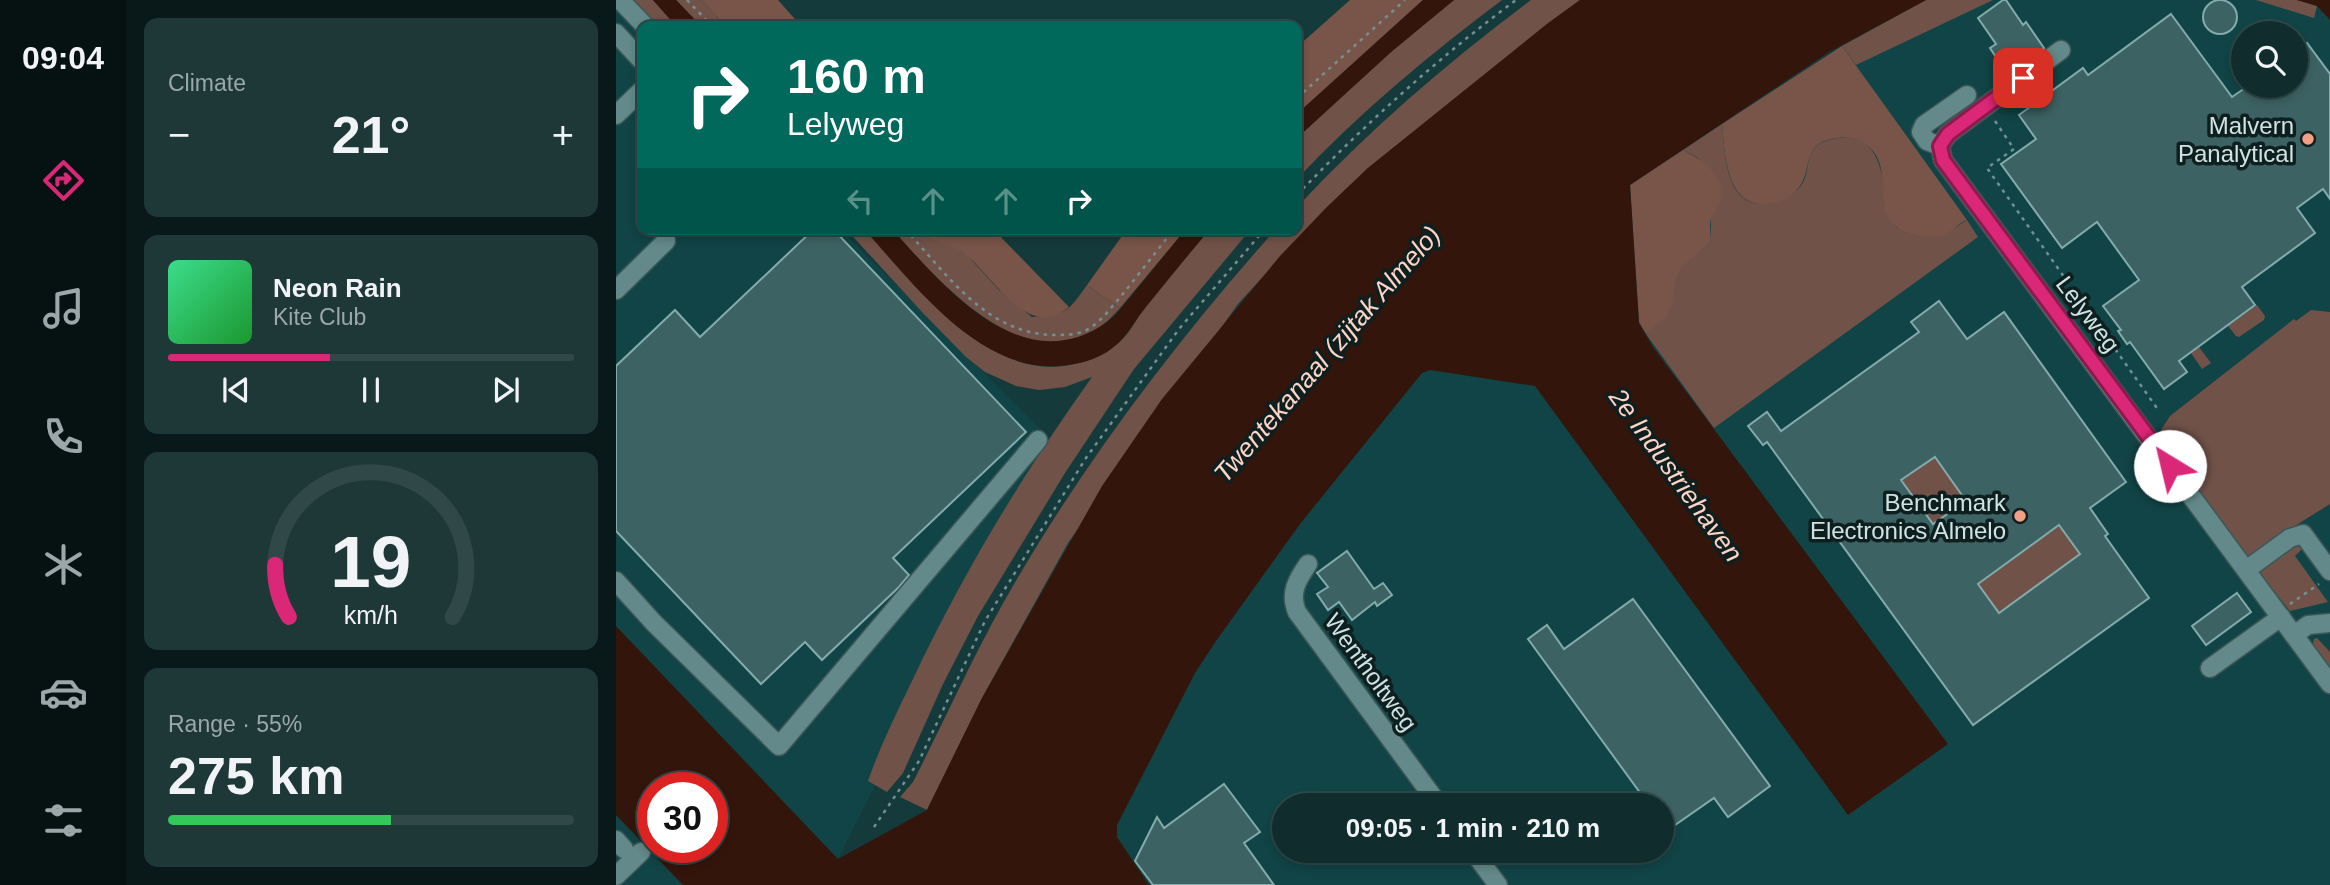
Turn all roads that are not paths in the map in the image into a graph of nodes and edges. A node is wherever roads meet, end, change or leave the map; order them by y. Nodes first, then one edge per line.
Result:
1 (620, 0) edge
2 (640, 21) edge
3 (616, 33) edge
4 (2061, 50) dead end
5 (637, 56) edge
6 (637, 95) edge
7 (1967, 95) dead end
8 (616, 115) edge
9 (1940, 146) junction
10 (666, 242) dead end
11 (616, 289) edge
12 (1038, 440) dead end
13 (1308, 564) dead end
14 (2246, 570) junction
15 (2325, 577) edge
16 (616, 581) edge
17 (2279, 615) junction
18 (2330, 624) edge
19 (2294, 635) junction
20 (2210, 668) dead end
21 (2330, 684) edge
22 (1430, 793) edge
23 (627, 847) edge
24 (1482, 863) edge
25 (616, 876) edge
26 (1498, 885) edge

1 - 2 street
3 - 5 street
4 - 9 street
6 - 8 street
7 - 9 street, Lelyweg
9 - 14 street, Lelyweg
10 - 11 street
12 - 16 street
13 - 22 street, Wentholtweg
14 - 15 street
14 - 17 street, Lelyweg
17 - 19 street, Lelyweg
17 - 20 street
18 - 19 street
19 - 21 street, Lelyweg
23 - 25 street
24 - 26 street

